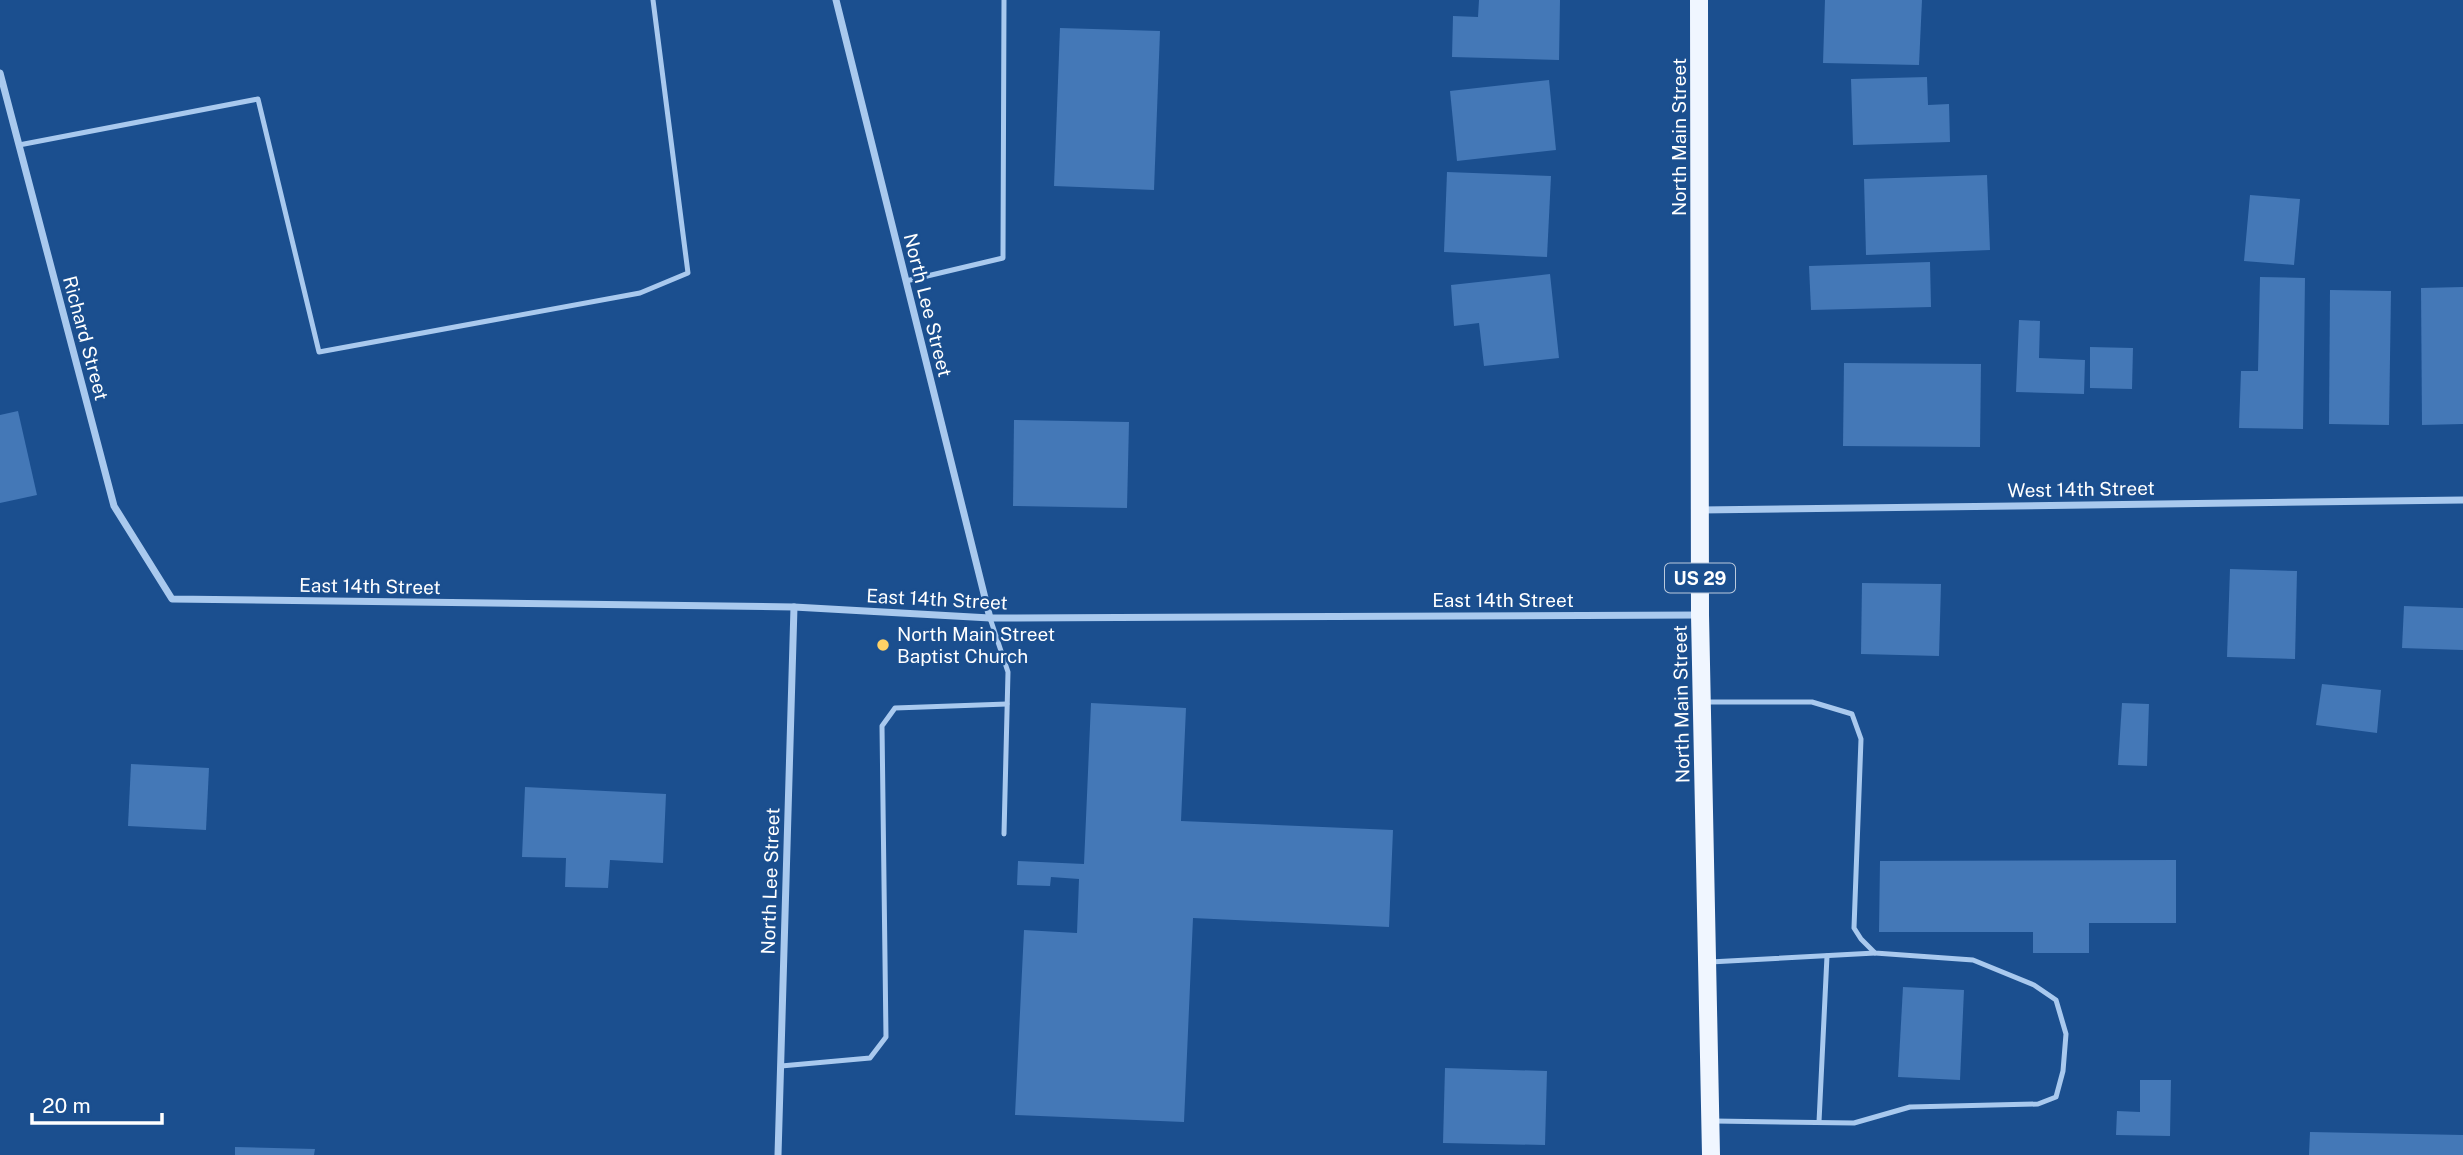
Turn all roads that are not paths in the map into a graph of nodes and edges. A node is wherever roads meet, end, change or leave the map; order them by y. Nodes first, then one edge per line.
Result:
1 (653, 0) edge
2 (836, 0) edge
3 (1004, 0) edge
4 (1699, 0) edge
5 (0, 73) edge
6 (19, 145) junction
7 (906, 281) junction
8 (2463, 500) edge
9 (1700, 510) junction
10 (172, 599) joint
11 (794, 607) junction
12 (1700, 615) junction
13 (990, 618) junction
14 (1702, 702) junction
15 (1007, 704) junction
16 (1004, 834) dead end
17 (1875, 953) junction
18 (1827, 956) junction
19 (1707, 963) junction
20 (781, 1066) junction
21 (1711, 1121) junction
22 (1819, 1122) junction
23 (778, 1155) edge
24 (1712, 1155) edge

1 - 6 lane
2 - 7 street, North Lee Street
3 - 7 lane
4 - 9 main road, North Main Street / US 29
5 - 6 street, Richard Street
6 - 10 street, Richard Street
7 - 13 street, North Lee Street
8 - 9 street, West 14th Street
9 - 12 main road, North Main Street / US 29
10 - 11 street, East 14th Street
11 - 13 street, East 14th Street
11 - 20 street, North Lee Street
12 - 13 street, East 14th Street
12 - 14 main road, North Main Street / US 29
13 - 15 lane
14 - 17 lane
14 - 19 main road, North Main Street / US 29
15 - 16 lane
15 - 20 lane
17 - 18 lane
17 - 22 lane
18 - 19 lane
18 - 22 lane
19 - 21 main road, North Main Street / US 29
20 - 23 street, North Lee Street
21 - 22 lane
21 - 24 main road, North Main Street / US 29

